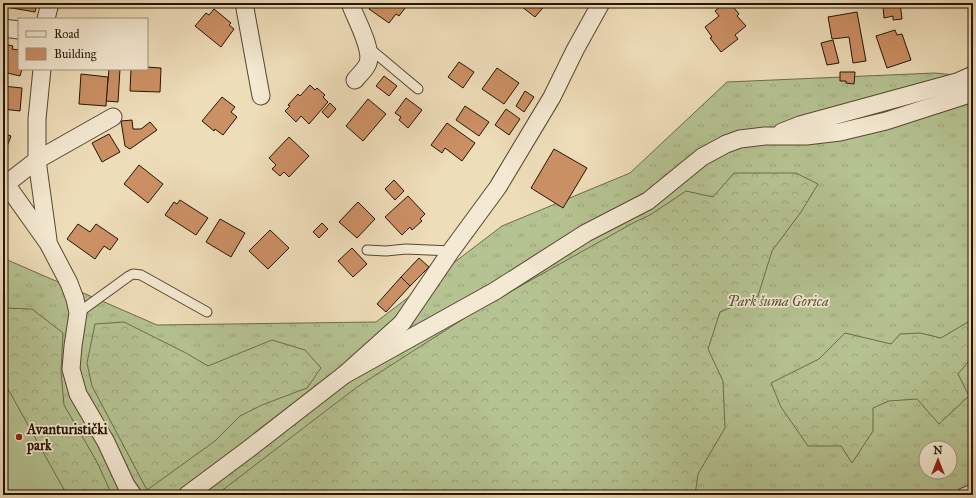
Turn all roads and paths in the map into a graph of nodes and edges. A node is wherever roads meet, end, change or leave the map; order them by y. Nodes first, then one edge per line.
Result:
1 (50, 3) edge
2 (244, 3) edge
3 (350, 3) edge
4 (602, 3) edge
5 (46, 18) edge
6 (3, 28) edge
7 (18, 30) edge
8 (368, 47) junction
9 (42, 70) edge
10 (973, 75) edge
11 (355, 80) dead end
12 (418, 89) dead end
13 (973, 94) edge
14 (261, 96) dead end
15 (112, 117) dead end
16 (777, 135) junction
17 (37, 160) junction
18 (4, 183) edge
19 (48, 243) junction
20 (368, 250) dead end
21 (451, 251) junction
22 (207, 312) dead end
23 (78, 313) junction
24 (344, 376) junction
25 (973, 491) edge
26 (133, 495) edge
27 (187, 495) edge
28 (963, 495) edge

1 - 5 street
2 - 14 street
3 - 8 street
4 - 21 street
6 - 7 street
8 - 11 street
8 - 12 lane
9 - 17 street
10 - 16 street
13 - 16 street
15 - 17 street
16 - 24 street
17 - 18 street
17 - 19 street
18 - 19 street
19 - 23 street
20 - 21 lane
21 - 24 street
22 - 23 lane
23 - 26 street
24 - 27 street
25 - 28 street

